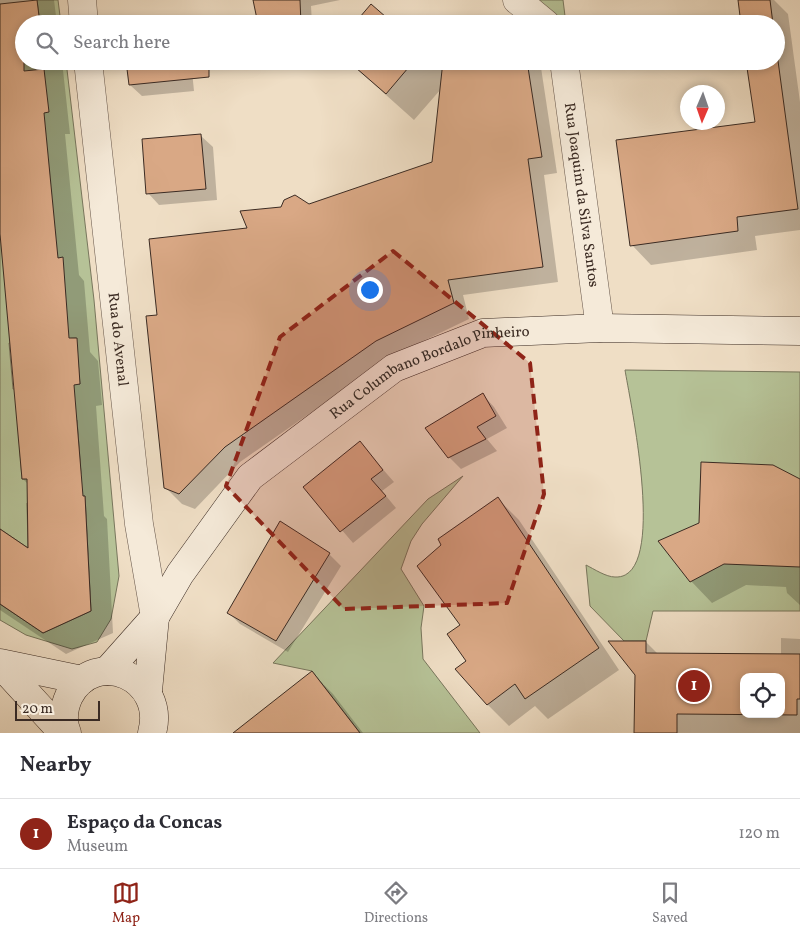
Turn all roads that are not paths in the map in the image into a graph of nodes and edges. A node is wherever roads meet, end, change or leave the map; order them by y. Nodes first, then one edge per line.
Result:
1 (82, 0) edge
2 (517, 0) edge
3 (83, 15) edge
4 (535, 15) edge
5 (89, 70) edge
6 (565, 70) edge
7 (600, 328) junction
8 (800, 332) edge
9 (156, 617) junction
10 (0, 664) edge
11 (107, 671) junction
12 (82, 680) junction
13 (148, 691) junction
14 (63, 733) edge
15 (67, 733) edge
16 (152, 733) edge

1 - 3 main road
2 - 4 main road
5 - 9 main road, Rua do Avenal
6 - 7 main road, Rua Joaquim da Silva Santos
7 - 8 main road, Rua Columbano Bordalo Pinheiro
7 - 9 main road, Rua Columbano Bordalo Pinheiro
9 - 11 main road
9 - 13 main road, Rua do Avenal
10 - 12 main road
10 - 14 main road
11 - 12 main road
11 - 13 main road
12 - 15 main road
13 - 16 main road

